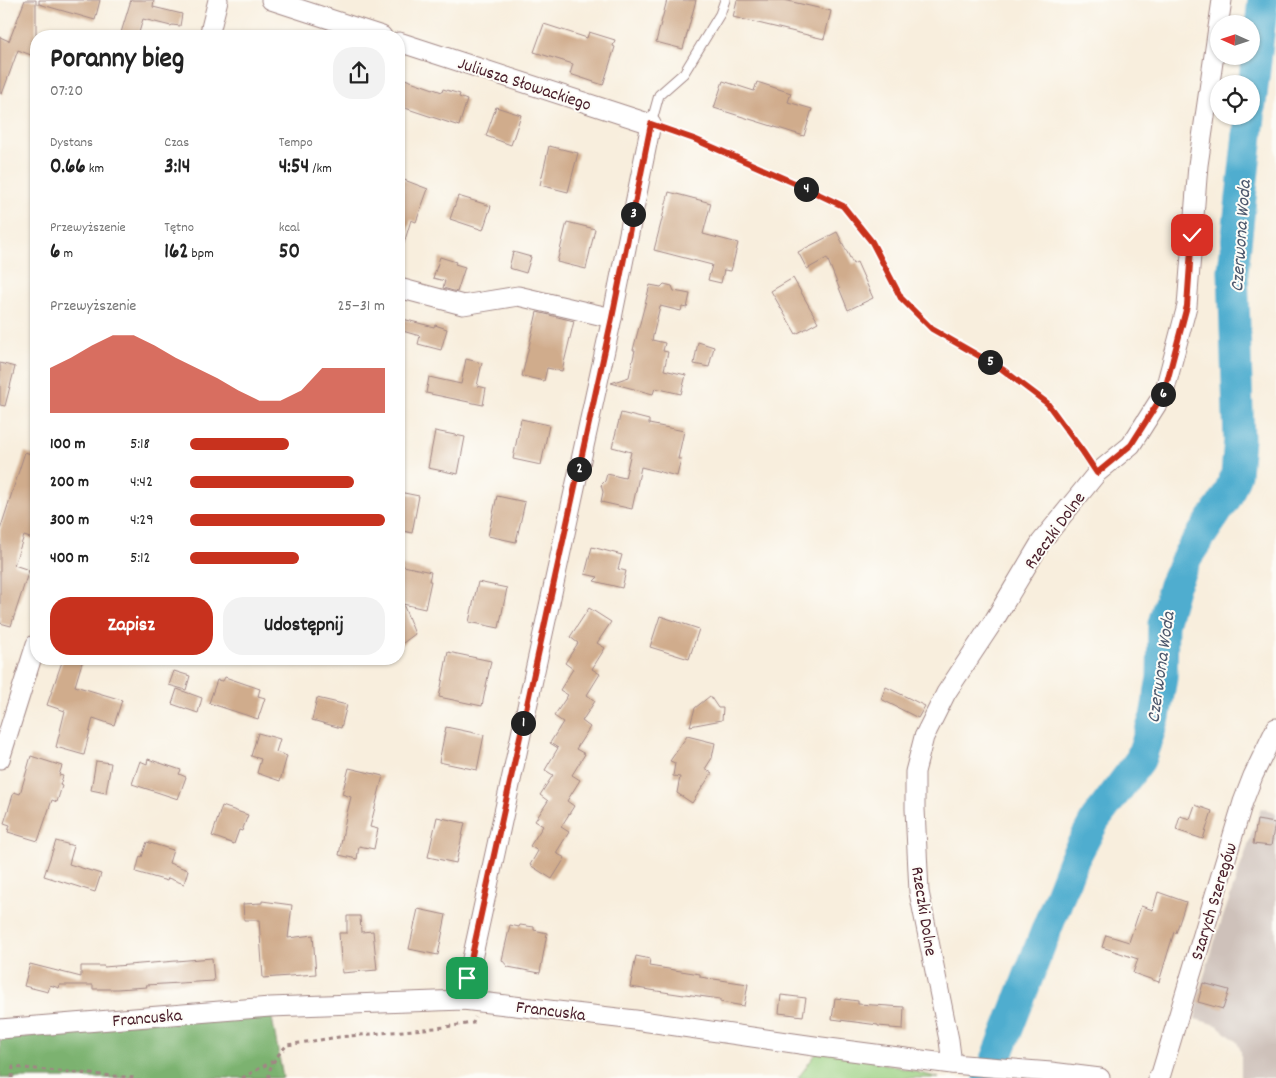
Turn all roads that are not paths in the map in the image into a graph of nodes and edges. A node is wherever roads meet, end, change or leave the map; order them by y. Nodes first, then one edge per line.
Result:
1 (218, 0) edge
2 (271, 0) edge
3 (724, 0) edge
4 (1222, 0) edge
5 (210, 30) edge
6 (364, 30) edge
7 (405, 44) edge
8 (651, 124) junction
9 (405, 290) edge
10 (612, 318) junction
11 (30, 663) edge
12 (1276, 728) edge
13 (0, 759) edge
14 (472, 1001) junction
15 (0, 1029) edge
16 (952, 1064) junction
17 (1100, 1078) edge
18 (1158, 1078) edge

1 - 5 street
2 - 6 street
3 - 8 lane
4 - 16 street, Rzeczki Dolne
7 - 8 street, Juliusza Słowackiego
8 - 10 street
9 - 10 street
10 - 14 street
11 - 13 street
12 - 18 street, Szarych Szeregów
14 - 15 street, Francuska
14 - 16 street, Francuska
16 - 17 street, Francuska

